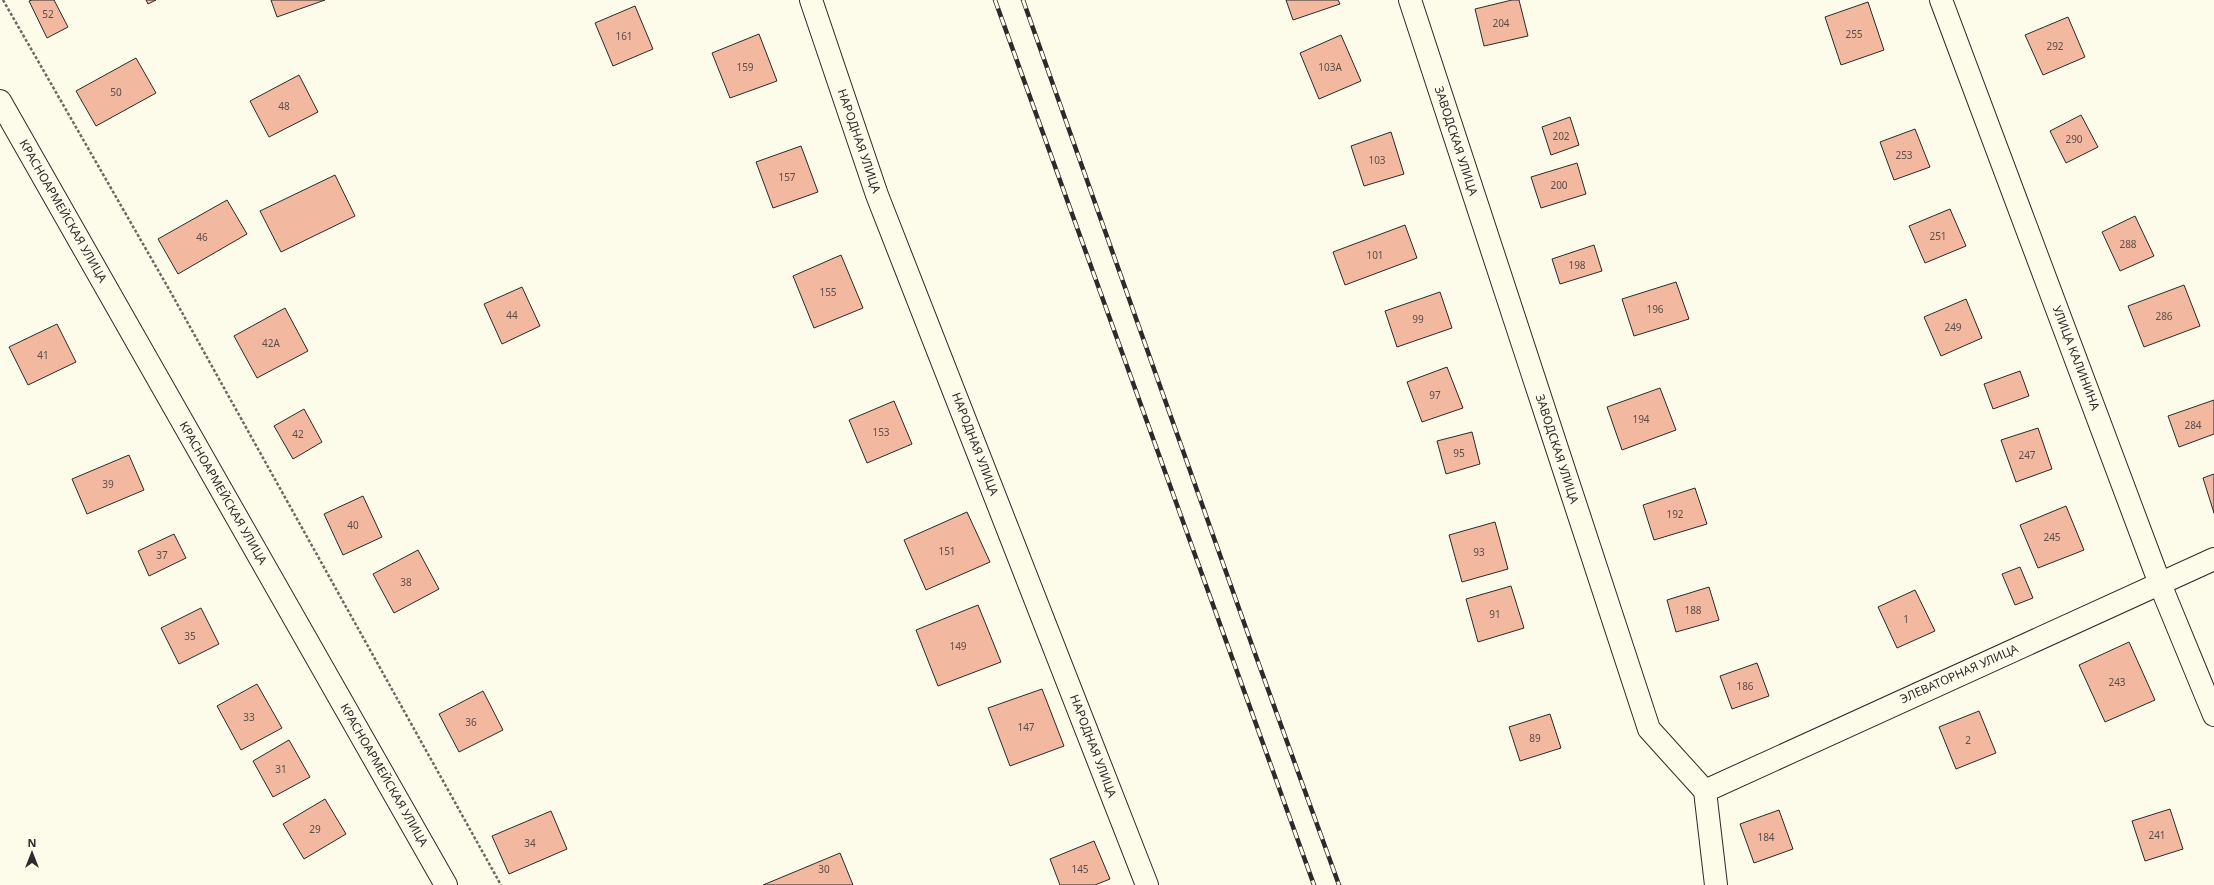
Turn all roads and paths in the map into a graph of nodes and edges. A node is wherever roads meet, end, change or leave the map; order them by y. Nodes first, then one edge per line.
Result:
1 (3, 0) edge
2 (811, 0) edge
3 (1410, 0) edge
4 (1941, 0) edge
5 (0, 101) edge
6 (2214, 559) edge
7 (2160, 584) junction
8 (2214, 715) edge
9 (1705, 790) junction
10 (446, 885) edge
11 (501, 885) edge
12 (1146, 885) edge
13 (1716, 885) edge

1 - 11 path
2 - 12 street, НАРОДНАЯ УЛИЦА
3 - 9 street, ЗАВОДСКАЯ УЛИЦА
4 - 7 street, УЛИЦА КАЛИНИНА
5 - 10 street, КРАСНОАРМЕЙСКАЯ УЛИЦА
6 - 7 street, ЭЛЕВАТОРНАЯ УЛИЦА
7 - 8 street, УЛИЦА КАЛИНИНА
7 - 9 street, ЭЛЕВАТОРНАЯ УЛИЦА
9 - 13 street

